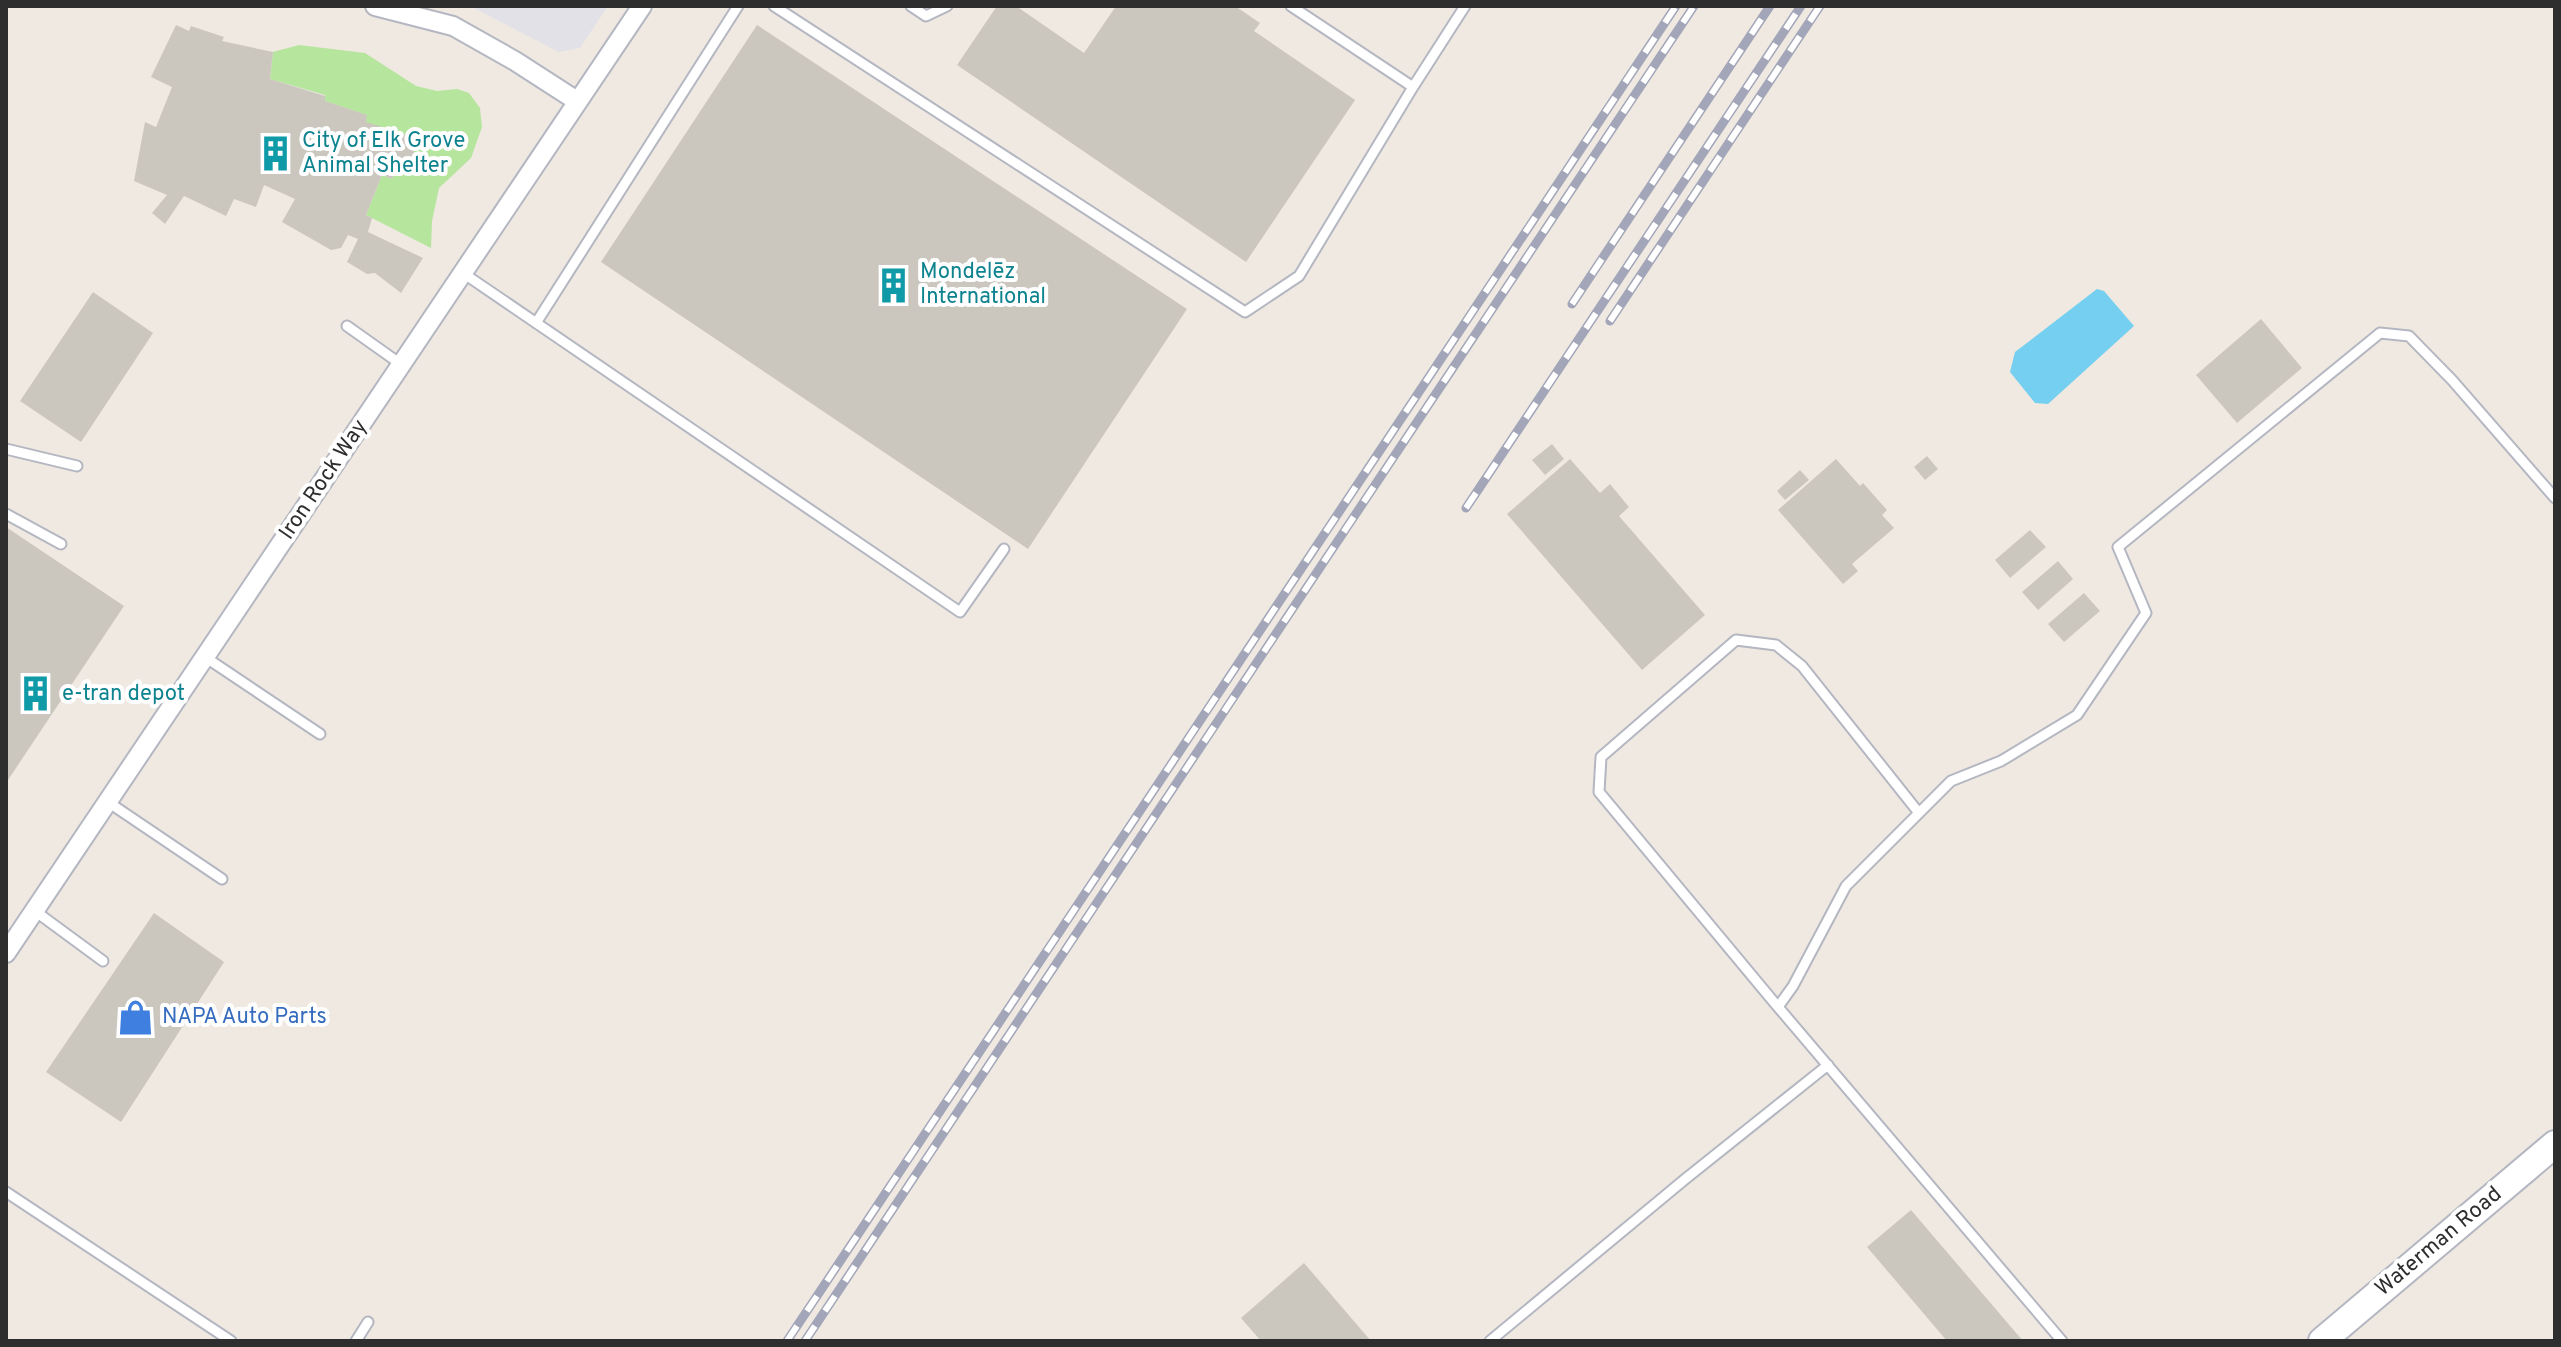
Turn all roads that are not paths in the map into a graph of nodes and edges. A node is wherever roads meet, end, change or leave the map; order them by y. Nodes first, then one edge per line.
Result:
1 (375, 6) edge
2 (642, 6) edge
3 (738, 6) edge
4 (774, 6) edge
5 (911, 6) edge
6 (947, 6) edge
7 (1291, 6) edge
8 (1465, 6) edge
9 (1413, 87) junction
10 (577, 101) junction
11 (463, 273) junction
12 (536, 323) junction
13 (347, 326) dead end
14 (402, 365) junction
15 (6, 449) edge
16 (77, 466) dead end
17 (2555, 498) edge
18 (6, 514) edge
19 (61, 544) dead end
20 (1004, 549) dead end
21 (205, 657) junction
22 (320, 734) dead end
23 (108, 802) junction
24 (1919, 813) junction
25 (222, 879) dead end
26 (35, 911) junction
27 (6, 953) edge
28 (103, 961) dead end
29 (1778, 1007) junction
30 (1828, 1065) junction
31 (2555, 1144) edge
32 (6, 1192) edge
33 (368, 1322) dead end
34 (231, 1341) edge
35 (356, 1341) edge
36 (1490, 1341) edge
37 (2062, 1341) edge
38 (2322, 1341) edge

1 - 10 street
2 - 10 street, Iron Rock Way
3 - 12 lane
4 - 9 lane
5 - 6 lane
7 - 9 lane
8 - 9 lane
10 - 11 street, Iron Rock Way
11 - 12 lane
11 - 14 street, Iron Rock Way
12 - 20 lane
13 - 14 lane
14 - 21 street, Iron Rock Way
15 - 16 lane
17 - 24 lane
18 - 19 lane
21 - 22 lane
21 - 23 street, Iron Rock Way
23 - 25 lane
23 - 26 street, Iron Rock Way
24 - 29 lane
24 - 29 lane
26 - 27 street, Iron Rock Way
26 - 28 lane
29 - 30 lane
30 - 36 lane
30 - 37 lane
31 - 38 main road, Waterman Road
32 - 34 lane
33 - 35 lane

